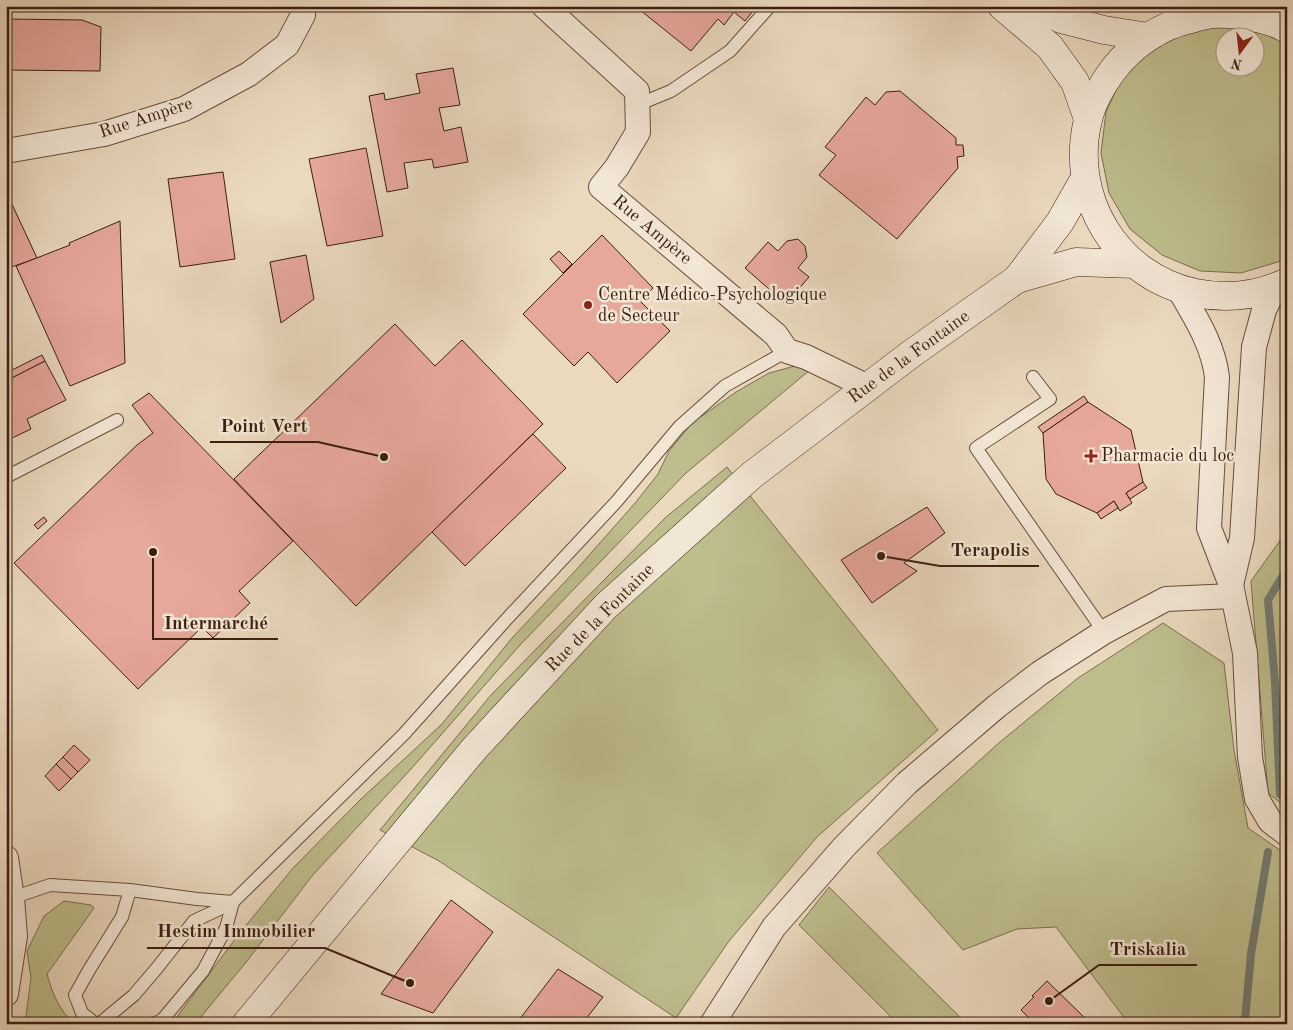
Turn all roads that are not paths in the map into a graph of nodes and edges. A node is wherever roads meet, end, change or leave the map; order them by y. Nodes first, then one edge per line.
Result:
1 (303, 6) edge
2 (544, 6) edge
3 (770, 6) edge
4 (1002, 6) edge
5 (1037, 6) edge
6 (1287, 29) edge
7 (1148, 37) junction
8 (637, 105) junction
9 (1088, 119) junction
10 (6, 151) edge
11 (1085, 178) junction
12 (1135, 264) junction
13 (1017, 279) junction
14 (1281, 285) edge
15 (1179, 289) junction
16 (796, 354) junction
17 (1033, 377) dead end
18 (868, 386) junction
19 (117, 420) dead end
20 (6, 477) edge
21 (1232, 591) junction
22 (1104, 632) junction
23 (1287, 834) edge
24 (6, 858) edge
25 (130, 890) junction
26 (12, 898) junction
27 (233, 902) junction
28 (6, 994) edge
29 (97, 1024) edge
30 (154, 1024) edge
31 (246, 1024) edge
32 (712, 1024) edge

1 - 10 street, Rue Ampère
2 - 8 street, Rue Ampère
3 - 8 lane
4 - 9 main road
5 - 7 main road
6 - 7 main road
7 - 9 main road
8 - 16 street, Rue Ampère
9 - 11 main road
11 - 12 main road
11 - 13 main road, Rue de la Fontaine
12 - 13 main road, Rue de la Fontaine
12 - 15 main road
13 - 18 main road, Rue de la Fontaine
14 - 15 main road
14 - 21 street
15 - 21 street
16 - 18 street, Rue Ampère
16 - 27 lane
17 - 22 lane
18 - 31 main road, Rue de la Fontaine
19 - 20 lane
21 - 22 street
21 - 23 street
22 - 32 street
24 - 26 street
25 - 26 lane
25 - 27 lane
25 - 29 lane
26 - 28 street
27 - 29 lane
27 - 30 lane

